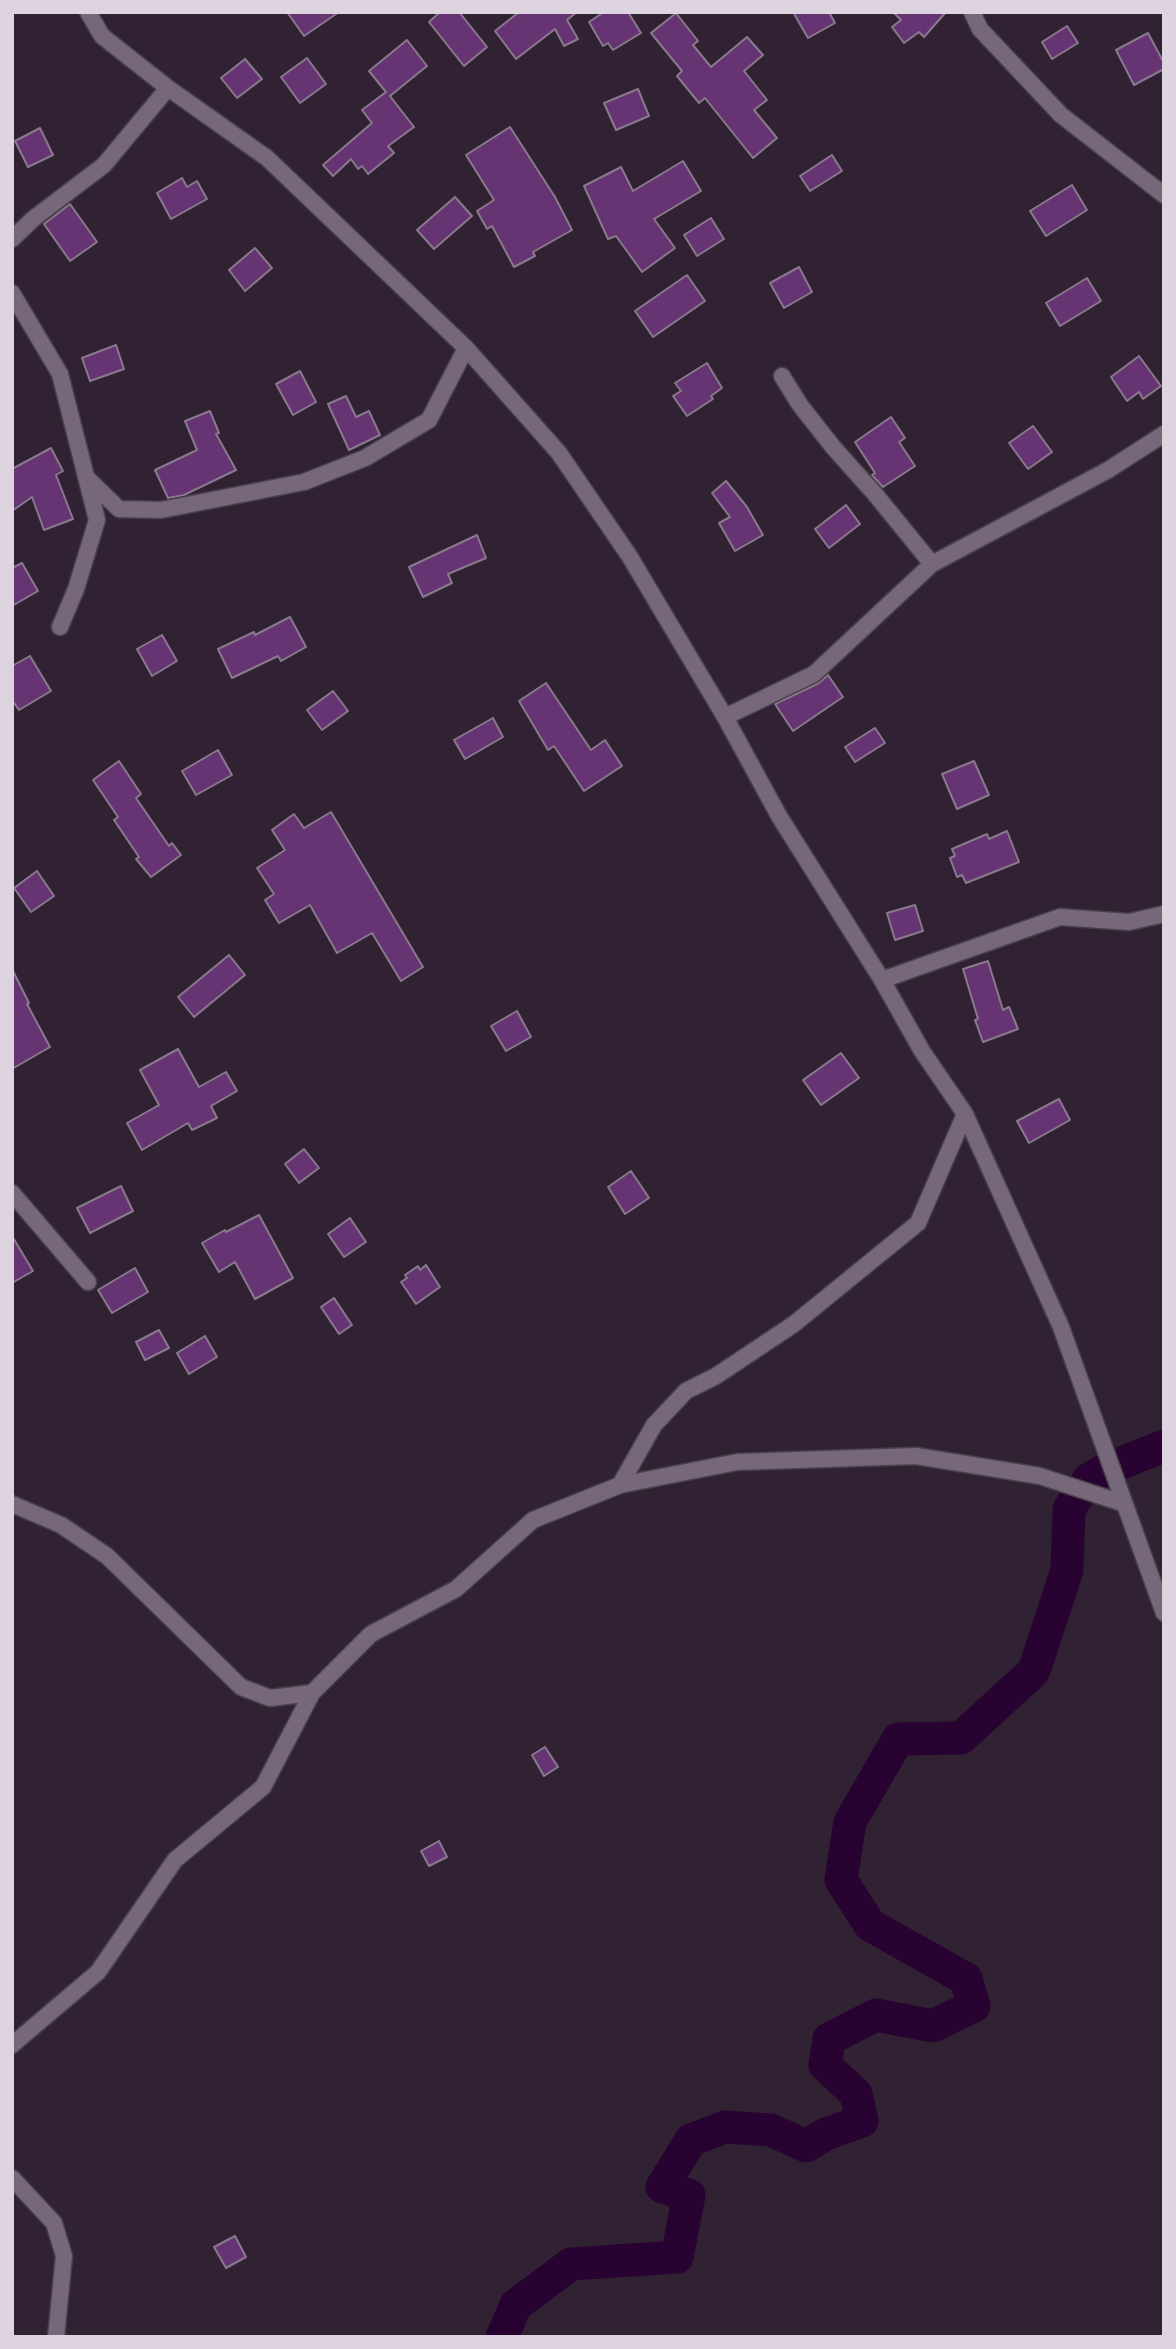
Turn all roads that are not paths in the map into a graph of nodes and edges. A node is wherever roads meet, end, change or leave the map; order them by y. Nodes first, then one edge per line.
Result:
1 (88, 12) edge
2 (972, 12) edge
3 (168, 88) junction
4 (1164, 195) edge
5 (12, 239) edge
6 (12, 293) edge
7 (466, 348) junction
8 (782, 376) dead end
9 (1164, 434) edge
10 (88, 479) junction
11 (932, 564) junction
12 (60, 626) dead end
13 (725, 717) junction
14 (1164, 914) edge
15 (882, 980) junction
16 (965, 1114) junction
17 (12, 1193) edge
18 (89, 1282) dead end
19 (620, 1485) junction
20 (12, 1504) edge
21 (1125, 1504) junction
22 (1160, 1591) edge
23 (1164, 1613) edge
24 (313, 1693) junction
25 (12, 2045) edge
26 (12, 2178) edge
27 (56, 2337) edge

1 - 3 street
2 - 4 street
3 - 5 street
3 - 7 street
6 - 10 street
7 - 10 street
7 - 13 street
8 - 11 street
9 - 11 street
10 - 12 street
11 - 13 street
13 - 15 street
14 - 15 street
15 - 16 street
16 - 19 street
16 - 21 street
17 - 18 street
19 - 21 street
19 - 24 street
20 - 24 street
21 - 22 street
22 - 23 street
24 - 25 street
26 - 27 street

